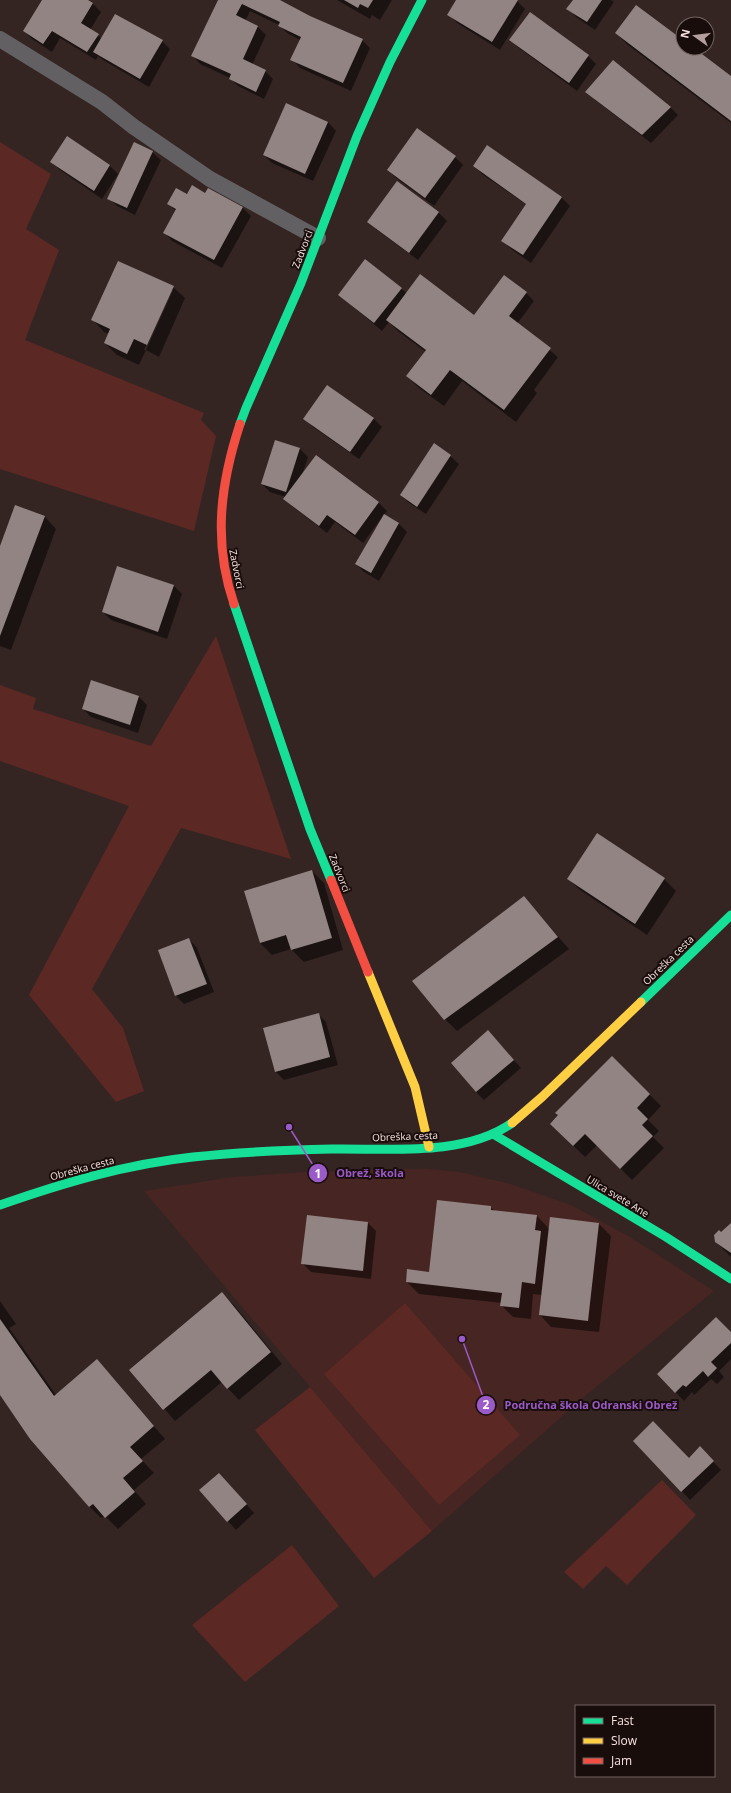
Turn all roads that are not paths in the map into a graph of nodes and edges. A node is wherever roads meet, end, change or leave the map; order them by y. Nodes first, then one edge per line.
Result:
1 (422, 0) edge
2 (0, 39) edge
3 (318, 238) junction
4 (731, 915) edge
5 (493, 1134) junction
6 (429, 1147) junction
7 (0, 1206) edge
8 (731, 1279) edge

1 - 3 street, Zadvorci
2 - 3 lane
3 - 6 street, Zadvorci
4 - 5 street, Obreška cesta
5 - 6 street, Obreška cesta
5 - 8 street, Ulica svete Ane
6 - 7 street, Obreška cesta

